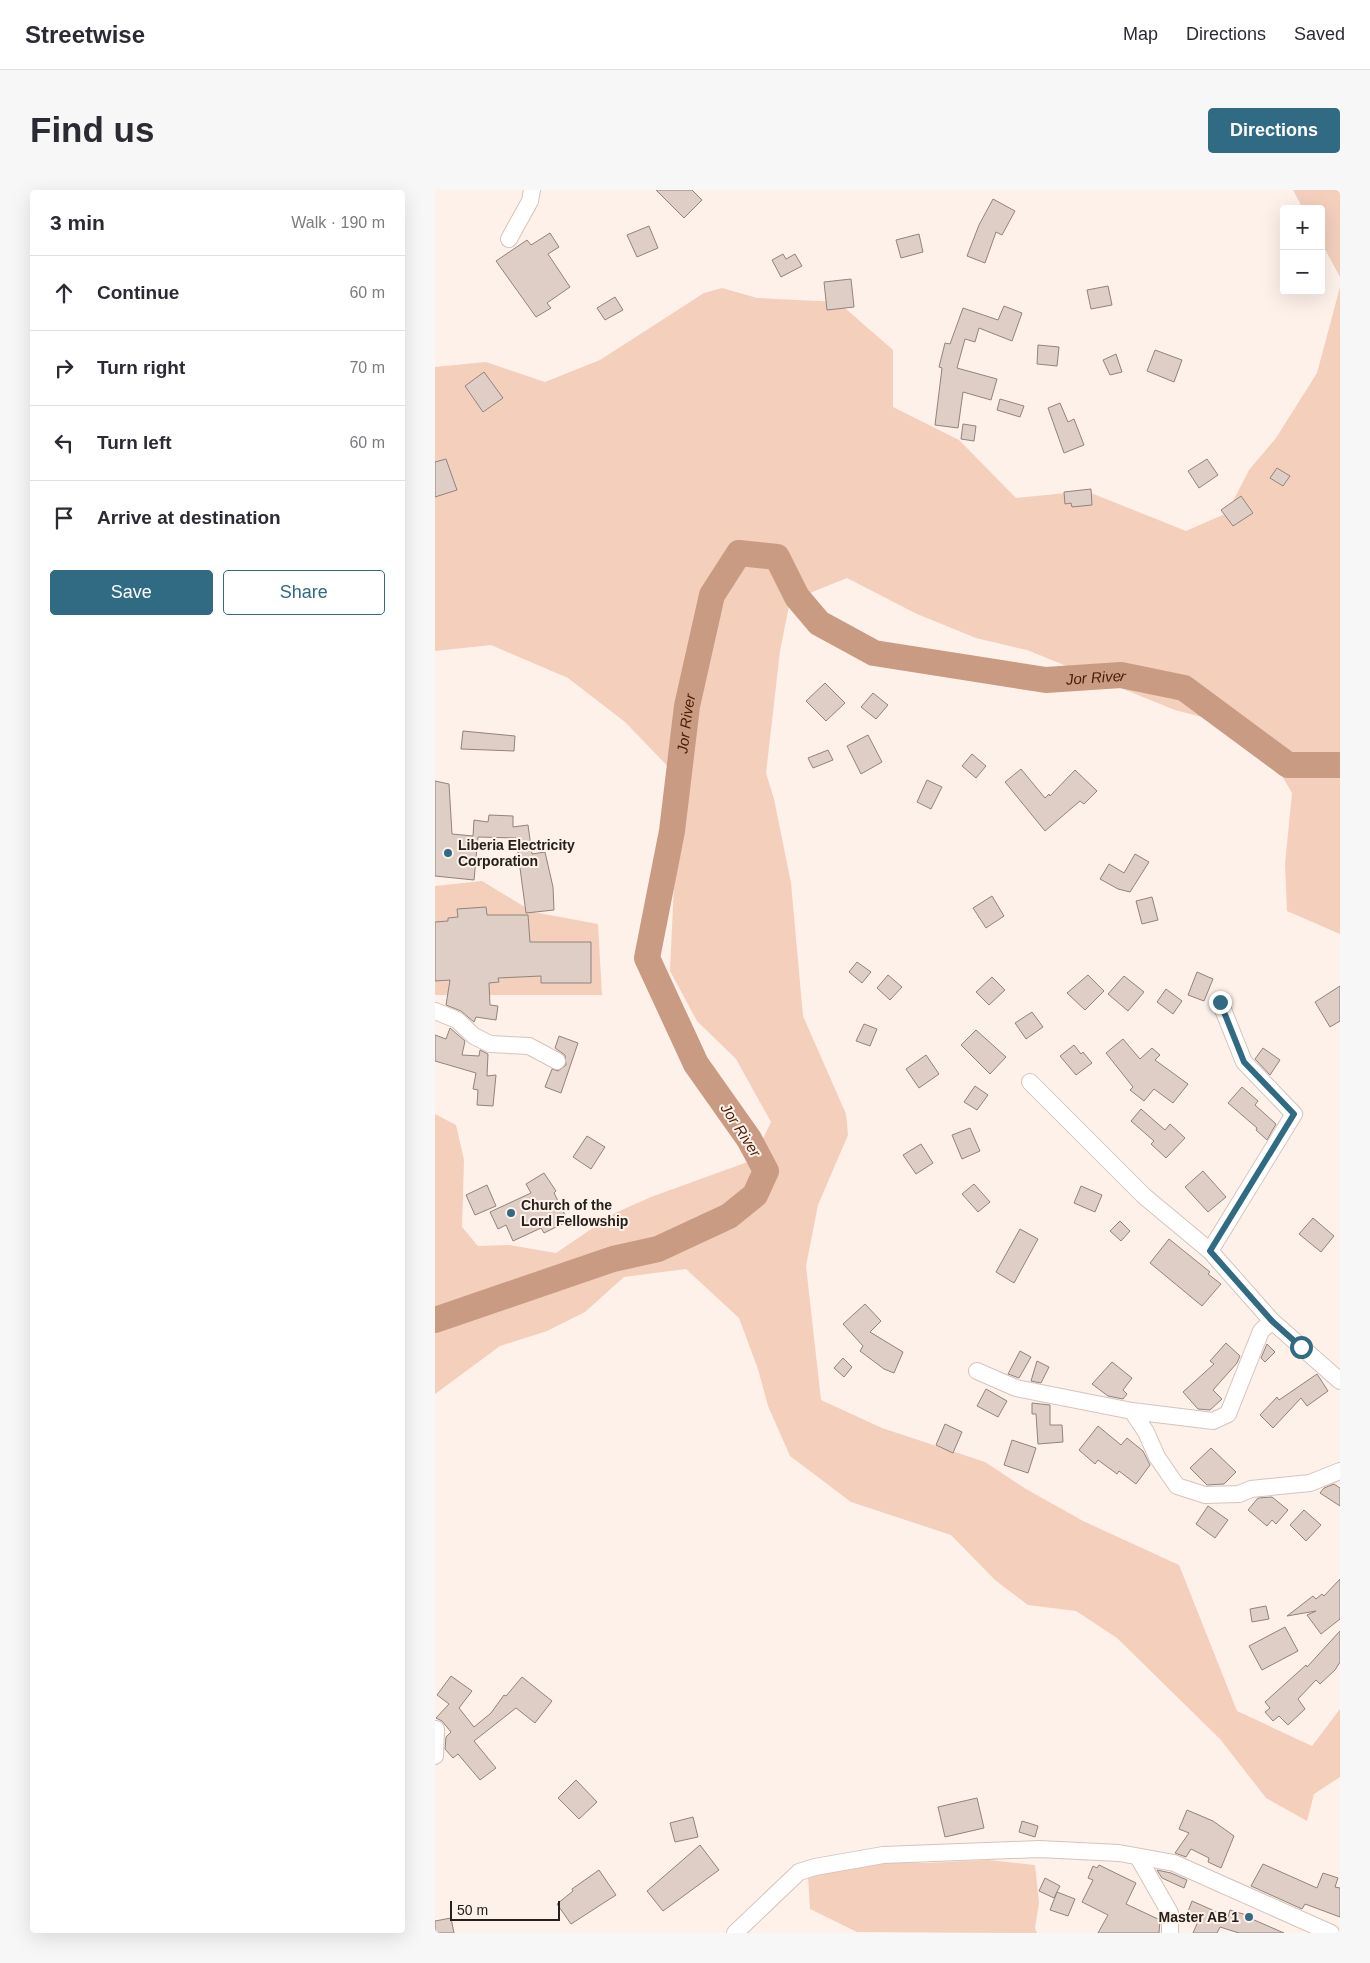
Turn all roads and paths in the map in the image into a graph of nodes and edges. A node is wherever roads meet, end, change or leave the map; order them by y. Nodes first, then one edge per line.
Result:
1 (532, 190) edge
2 (509, 239) dead end
3 (1220, 1002) dead end
4 (435, 1011) edge
5 (557, 1061) dead end
6 (1030, 1082) dead end
7 (1210, 1251) junction
8 (1272, 1321) junction
9 (977, 1371) dead end
10 (1340, 1381) edge
11 (1132, 1411) junction
12 (1340, 1471) edge
13 (437, 1729) dead end
14 (435, 1756) edge
15 (1138, 1857) junction
16 (735, 1933) edge
17 (1170, 1933) edge
18 (1331, 1933) edge

1 - 2 street
3 - 7 street
4 - 5 street
6 - 7 street
7 - 8 street
8 - 10 street
8 - 11 street
9 - 11 street
11 - 12 street
13 - 14 street
15 - 16 street
15 - 17 street
15 - 18 street

